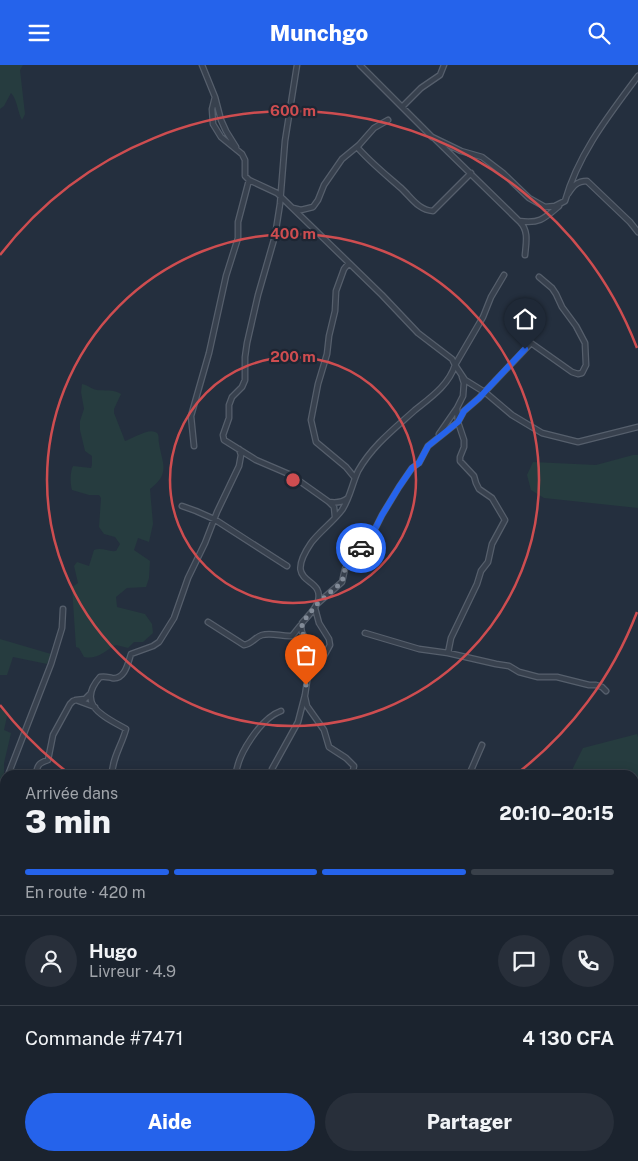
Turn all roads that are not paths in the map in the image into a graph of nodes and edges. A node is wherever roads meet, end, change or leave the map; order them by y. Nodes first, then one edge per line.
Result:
1 (202, 65) edge
2 (297, 65) edge
3 (360, 65) edge
4 (444, 65) edge
5 (638, 76) edge
6 (215, 97) junction
7 (402, 107) junction
8 (388, 120) dead end
9 (432, 137) junction
10 (357, 147) junction
11 (238, 151) junction
12 (471, 173) junction
13 (249, 180) junction
14 (280, 197) junction
15 (564, 201) junction
16 (292, 208) junction
17 (519, 221) junction
18 (638, 232) edge
19 (524, 255) dead end
20 (349, 263) junction
21 (504, 275) dead end
22 (538, 277) dead end
23 (455, 365) junction
24 (462, 375) junction
25 (484, 392) junction
26 (457, 409) junction
27 (458, 422) junction
28 (638, 427) edge
29 (435, 440) junction
30 (194, 446) dead end
31 (239, 449) junction
32 (355, 478) junction
33 (349, 497) junction
34 (329, 502) junction
35 (182, 506) dead end
36 (214, 519) junction
37 (335, 519) junction
38 (287, 566) dead end
39 (316, 605) junction
40 (63, 609) dead end
41 (208, 622) dead end
42 (302, 623) junction
43 (365, 633) dead end
44 (448, 653) junction
45 (308, 675) junction
46 (606, 691) dead end
47 (92, 693) junction
48 (305, 695) junction
49 (76, 700) junction
50 (94, 707) junction
51 (281, 711) dead end
52 (482, 745) dead end
53 (10, 770) edge
54 (37, 770) edge
55 (112, 770) edge
56 (236, 770) edge
57 (272, 770) edge
58 (353, 770) edge
59 (471, 770) edge

1 - 6 street
2 - 14 street
3 - 7 street
4 - 7 street
5 - 15 street
6 - 11 street
6 - 11 street
7 - 9 street
8 - 10 street
9 - 12 street
9 - 15 street
10 - 12 street
10 - 16 street
11 - 13 street
12 - 17 street
13 - 14 street
13 - 30 street
14 - 16 street
14 - 31 street
15 - 17 street
15 - 18 street
16 - 20 street
17 - 19 street
20 - 23 street
20 - 32 street
21 - 23 street
22 - 25 street
23 - 24 street
23 - 32 street
24 - 25 street
24 - 26 street
25 - 27 street
25 - 28 street
26 - 27 street
26 - 29 street
27 - 29 street
27 - 44 street
29 - 39 street
31 - 34 street
31 - 36 street
32 - 33 street
33 - 34 street
33 - 37 street
34 - 37 street
35 - 36 street
36 - 38 street
36 - 47 street
37 - 39 street
39 - 42 street
39 - 45 street
40 - 53 street
41 - 42 street
42 - 45 street
43 - 44 street
44 - 46 street
45 - 48 street
47 - 49 street
47 - 50 street
48 - 57 street
48 - 58 street
49 - 50 street
49 - 54 street
50 - 55 street
51 - 56 street
52 - 59 street

